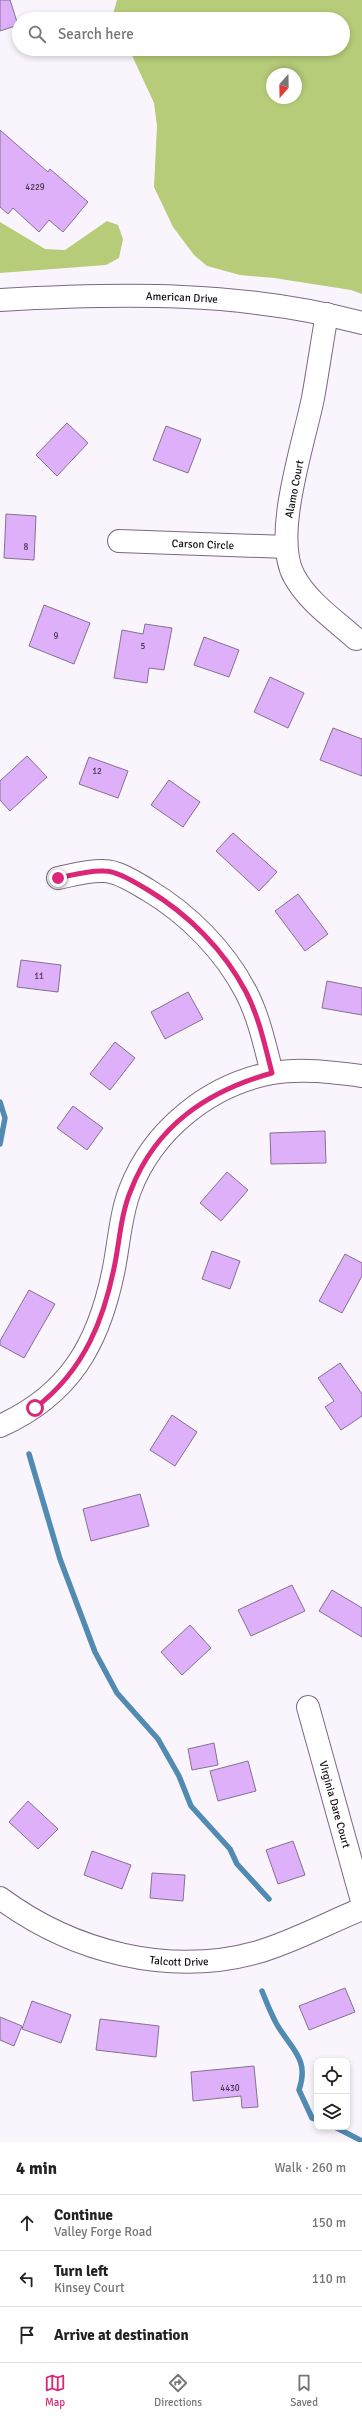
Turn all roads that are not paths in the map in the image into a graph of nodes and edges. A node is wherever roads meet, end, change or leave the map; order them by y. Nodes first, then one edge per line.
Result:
1 (0, 300) edge
2 (327, 314) junction
3 (362, 323) edge
4 (119, 541) dead end
5 (286, 547) junction
6 (356, 639) dead end
7 (58, 878) dead end
8 (272, 1073) junction
9 (362, 1076) edge
10 (0, 1426) edge
11 (308, 1707) dead end
12 (0, 1898) edge
13 (362, 1901) edge
14 (362, 1909) edge

1 - 2 street, American Drive
2 - 3 street, American Drive
2 - 5 street, Alamo Court
4 - 5 street, Carson Circle
5 - 6 street, Alamo Court
7 - 8 street
8 - 9 street
8 - 10 street
11 - 13 street, Virginia Dare Court
12 - 14 street, Talcott Drive

